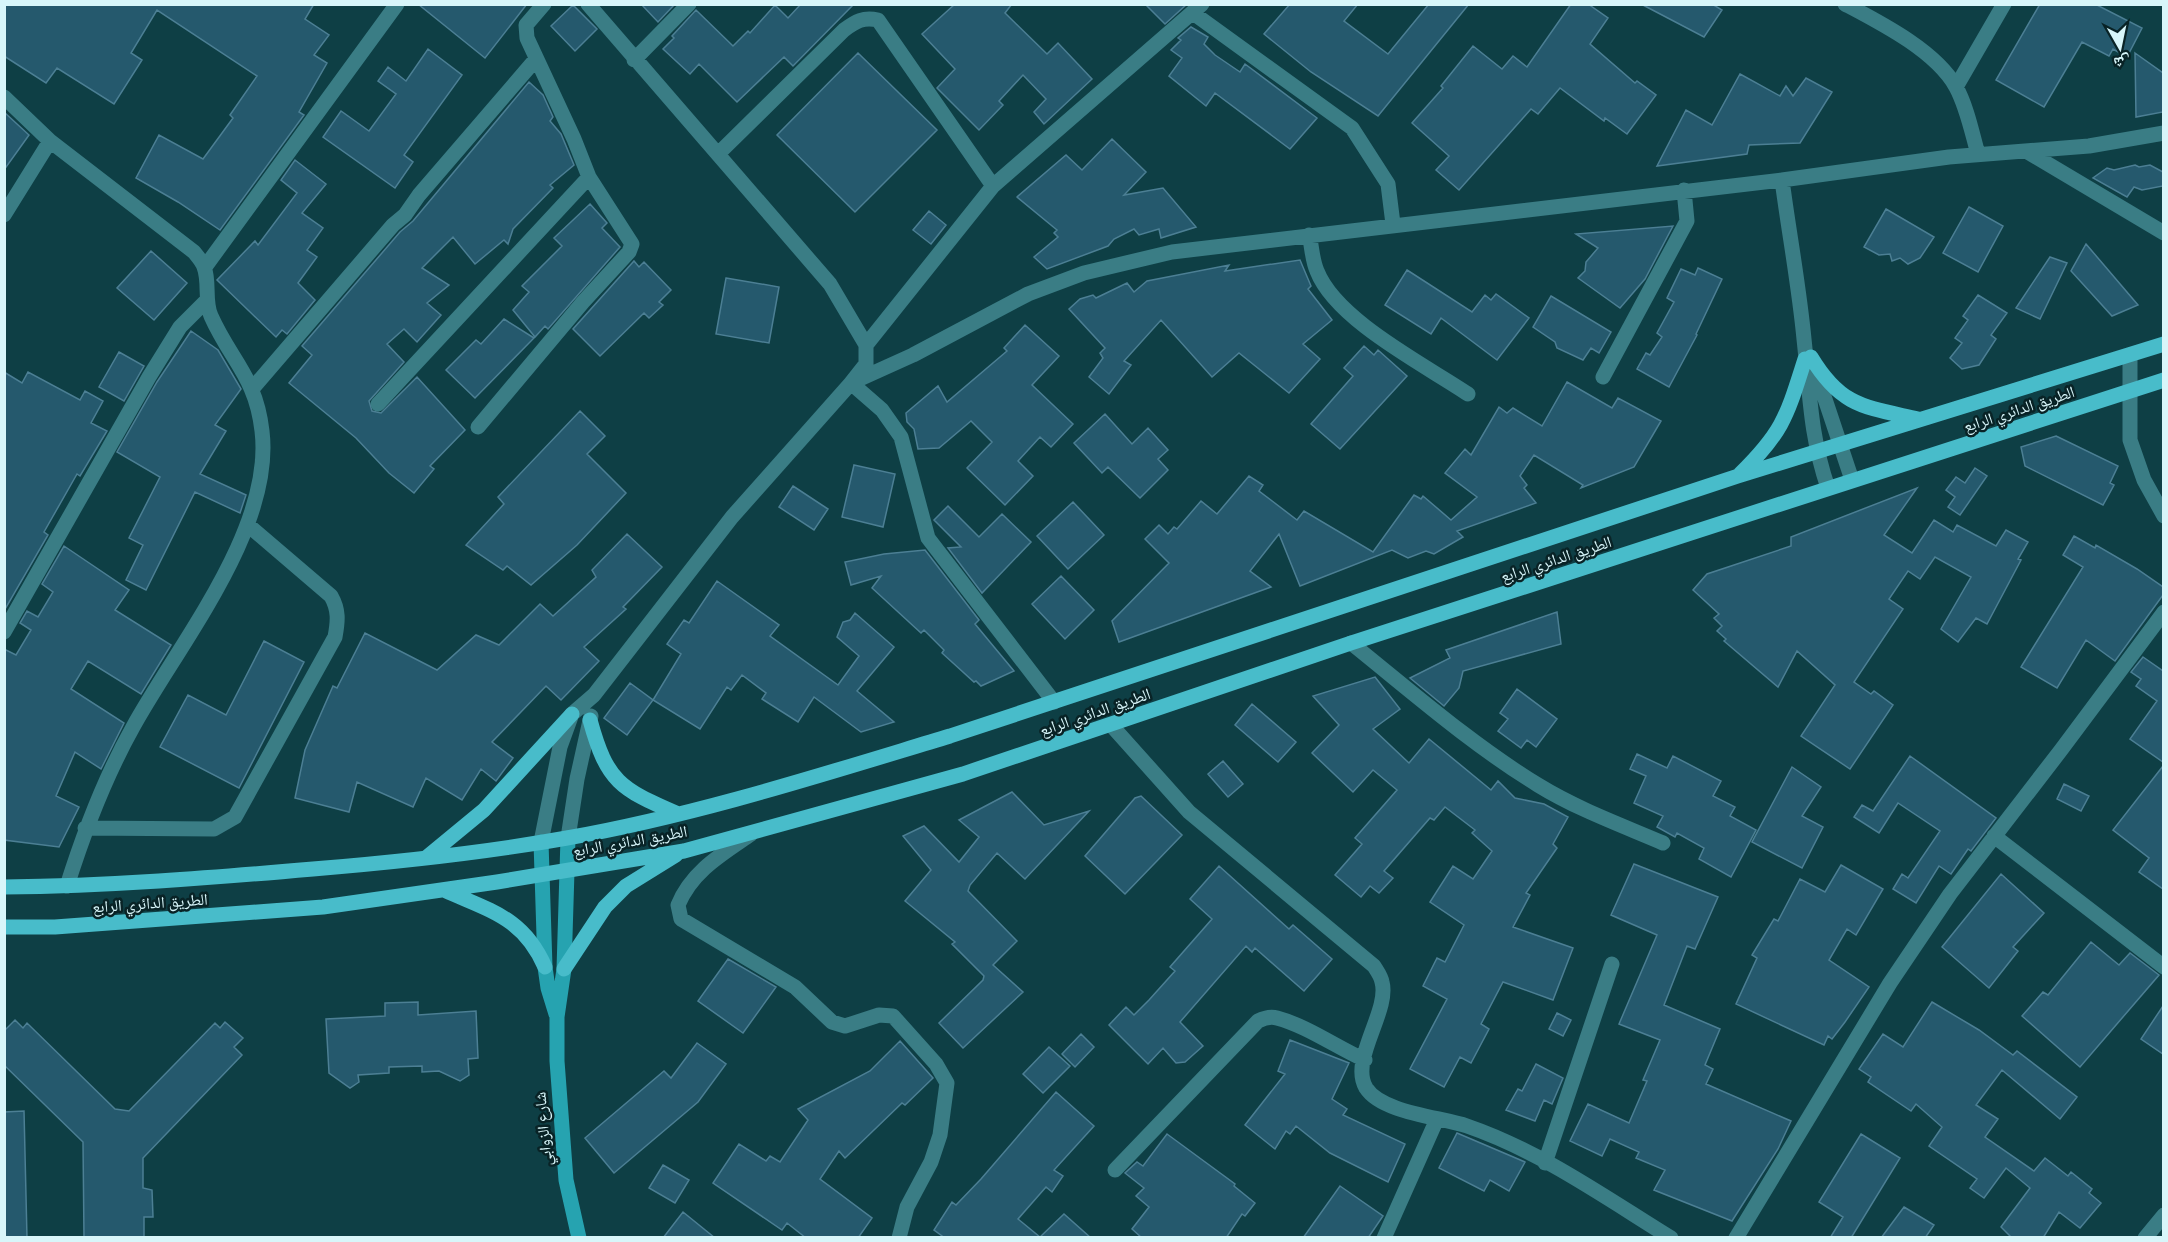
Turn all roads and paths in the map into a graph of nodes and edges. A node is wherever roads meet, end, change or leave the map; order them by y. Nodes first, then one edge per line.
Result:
1 (397, 4) edge
2 (544, 4) edge
3 (588, 4) edge
4 (689, 4) edge
5 (1845, 4) edge
6 (2004, 4) edge
7 (1198, 9) edge
8 (536, 60) junction
9 (634, 60) junction
10 (1956, 87) junction
11 (4, 97) edge
12 (2163, 133) edge
13 (50, 141) junction
14 (2026, 151) junction
15 (718, 154) junction
16 (1978, 154) junction
17 (589, 177) junction
18 (1782, 180) junction
19 (993, 186) junction
20 (1683, 190) junction
21 (4, 214) edge
22 (1393, 224) junction
23 (2163, 233) edge
24 (1309, 235) junction
25 (205, 267) junction
26 (207, 300) junction
27 (2163, 344) edge
28 (866, 345) junction
29 (2130, 355) junction
30 (1808, 358) junction
31 (1603, 377) dead end
32 (2163, 380) edge
33 (851, 382) junction
34 (252, 389) junction
35 (2129, 392) junction
36 (1468, 394) dead end
37 (378, 404) dead end
38 (1918, 419) junction
39 (478, 427) dead end
40 (1841, 444) junction
41 (1816, 452) junction
42 (1738, 476) junction
43 (1852, 480) junction
44 (1828, 488) junction
45 (2163, 516) edge
46 (248, 525) junction
47 (2163, 612) edge
48 (4, 632) edge
49 (1352, 643) junction
50 (594, 695) junction
51 (1054, 702) junction
52 (572, 714) junction
53 (590, 720) junction
54 (1112, 726) junction
55 (678, 814) junction
56 (86, 828) junction
57 (751, 834) junction
58 (1994, 836) junction
59 (568, 838) junction
60 (541, 842) junction
61 (1663, 843) dead end
62 (684, 851) junction
63 (425, 859) junction
64 (568, 870) junction
65 (543, 874) junction
66 (67, 886) junction
67 (4, 887) edge
68 (444, 890) junction
69 (4, 927) edge
70 (1612, 964) dead end
71 (545, 967) junction
72 (2163, 967) edge
73 (564, 969) junction
74 (557, 1017) junction
75 (1365, 1060) junction
76 (1437, 1119) junction
77 (1545, 1163) junction
78 (1115, 1170) dead end
79 (2162, 1221) edge
80 (579, 1238) edge
81 (899, 1238) edge
82 (1384, 1238) edge
83 (1671, 1238) edge
84 (1736, 1238) edge
85 (2145, 1238) edge

1 - 25 street
2 - 8 street
3 - 9 street
4 - 9 street
5 - 10 street
6 - 10 street
7 - 19 street
7 - 22 street
8 - 17 street
8 - 34 street
9 - 15 street
10 - 16 street
11 - 13 street
12 - 14 street
13 - 21 street
13 - 25 street
14 - 16 street
14 - 23 street
15 - 19 street
15 - 28 street
16 - 18 street
17 - 37 street
17 - 39 street
18 - 20 street
18 - 30 street
19 - 28 street
20 - 22 street
20 - 31 street
22 - 24 street
24 - 33 street
24 - 36 street
25 - 26 street
26 - 34 street
26 - 48 street
27 - 29 main road, الطريق الدائري الرابع
28 - 33 street
29 - 35 street
29 - 38 main road, الطريق الدائري الرابع
30 - 38 main road
30 - 40 street
30 - 41 street
30 - 42 main road
32 - 35 main road, الطريق الدائري الرابع
33 - 50 street
33 - 51 street
34 - 46 street
35 - 43 main road, الطريق الدائري الرابع
35 - 45 street
38 - 40 main road, الطريق الدائري الرابع
40 - 41 main road, الطريق الدائري الرابع
40 - 43 street
41 - 42 main road, الطريق الدائري الرابع
41 - 44 street
42 - 51 main road, الطريق الدائري الرابع
43 - 44 main road, الطريق الدائري الرابع
44 - 49 main road, الطريق الدائري الرابع
46 - 56 street
46 - 56 street
47 - 58 street
49 - 54 main road, الطريق الدائري الرابع
49 - 61 street
50 - 52 street
50 - 53 street
51 - 55 main road, الطريق الدائري الرابع
52 - 60 street
52 - 63 main road
53 - 55 main road
53 - 59 street
54 - 57 main road, الطريق الدائري الرابع
54 - 75 street
55 - 59 main road, الطريق الدائري الرابع
56 - 66 street
57 - 62 main road, الطريق الدائري الرابع
57 - 81 street
58 - 72 street
58 - 84 street
59 - 60 main road, الطريق الدائري الرابع
59 - 64 street
60 - 63 main road, الطريق الدائري الرابع
60 - 65 street
62 - 64 main road, الطريق الدائري الرابع
62 - 73 main road
63 - 66 main road, الطريق الدائري الرابع
64 - 65 main road, الطريق الدائري الرابع
64 - 73 street
65 - 68 main road, الطريق الدائري الرابع
65 - 71 street
66 - 67 main road, الطريق الدائري الرابع
68 - 69 main road, الطريق الدائري الرابع
68 - 71 main road
70 - 77 street
71 - 74 street
73 - 74 street
74 - 80 street, شارع الزوابي
75 - 76 street
75 - 78 street
76 - 77 street
76 - 82 street
77 - 83 street
79 - 85 street

